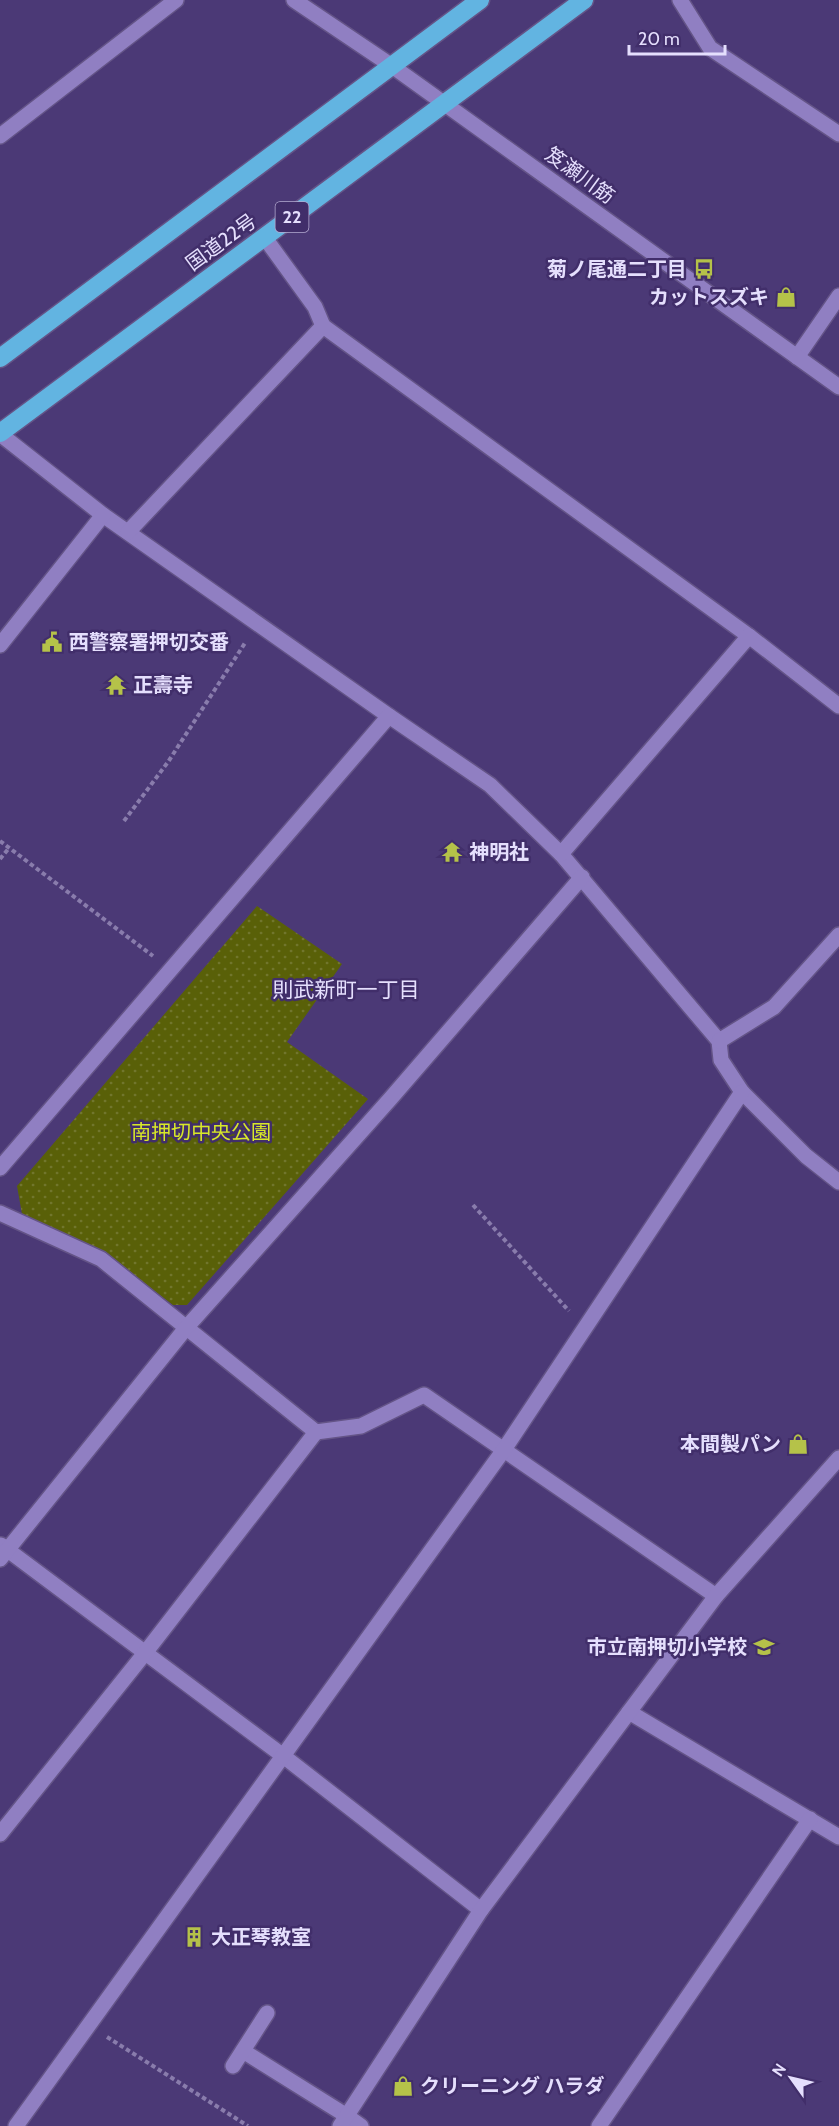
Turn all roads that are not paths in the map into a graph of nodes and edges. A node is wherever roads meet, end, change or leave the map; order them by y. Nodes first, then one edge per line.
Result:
1 (176, 0) edge
2 (294, 0) edge
3 (480, 0) edge
4 (584, 0) edge
5 (680, 0) edge
6 (392, 66) junction
7 (444, 104) junction
8 (839, 134) edge
9 (0, 136) edge
10 (265, 238) junction
11 (839, 296) edge
12 (323, 326) junction
13 (797, 357) junction
14 (0, 358) edge
15 (839, 387) edge
16 (0, 434) edge
17 (103, 515) junction
18 (128, 532) junction
19 (749, 636) junction
20 (0, 645) edge
21 (839, 706) edge
22 (389, 716) junction
23 (561, 854) junction
24 (582, 877) junction
25 (839, 935) edge
26 (719, 1041) junction
27 (742, 1092) junction
28 (0, 1168) edge
29 (839, 1182) edge
30 (0, 1213) edge
31 (186, 1328) junction
32 (316, 1432) junction
33 (503, 1451) junction
34 (839, 1458) edge
35 (2, 1551) edge
36 (716, 1596) junction
37 (145, 1653) junction
38 (629, 1712) junction
39 (282, 1755) junction
40 (810, 1819) junction
41 (0, 1834) edge
42 (839, 1837) edge
43 (481, 1910) junction
44 (267, 2013) dead end
45 (243, 2051) junction
46 (233, 2066) dead end
47 (344, 2121) edge
48 (16, 2126) edge
49 (361, 2126) edge
50 (599, 2126) edge

1 - 9 street
2 - 6 street, 笈瀬川筋
3 - 6 highway, 国道22号
4 - 7 highway, 国道22号 / 22
5 - 8 street
6 - 7 street, 笈瀬川筋
6 - 14 highway, 国道22号
7 - 10 highway, 国道22号 / 22
7 - 13 street, 笈瀬川筋
10 - 12 street
10 - 16 highway, 国道22号 / 22
11 - 13 street
12 - 18 street
12 - 19 street
13 - 15 street, 笈瀬川筋
16 - 17 street
17 - 18 street
17 - 20 street
18 - 22 street
19 - 21 street
19 - 23 street
22 - 23 street
22 - 28 street
23 - 24 street
24 - 26 street
24 - 31 street
25 - 26 street
26 - 27 street
27 - 29 street
27 - 33 street
30 - 31 street
31 - 32 street
31 - 35 street
32 - 33 street
32 - 37 street
33 - 36 street
33 - 39 street
34 - 36 street
35 - 37 street
36 - 38 street
37 - 39 street
37 - 41 street
38 - 40 street
38 - 43 street
39 - 43 street
39 - 48 street
40 - 42 street
40 - 50 street
43 - 47 street
44 - 45 street
45 - 46 street
45 - 47 street
47 - 49 street

